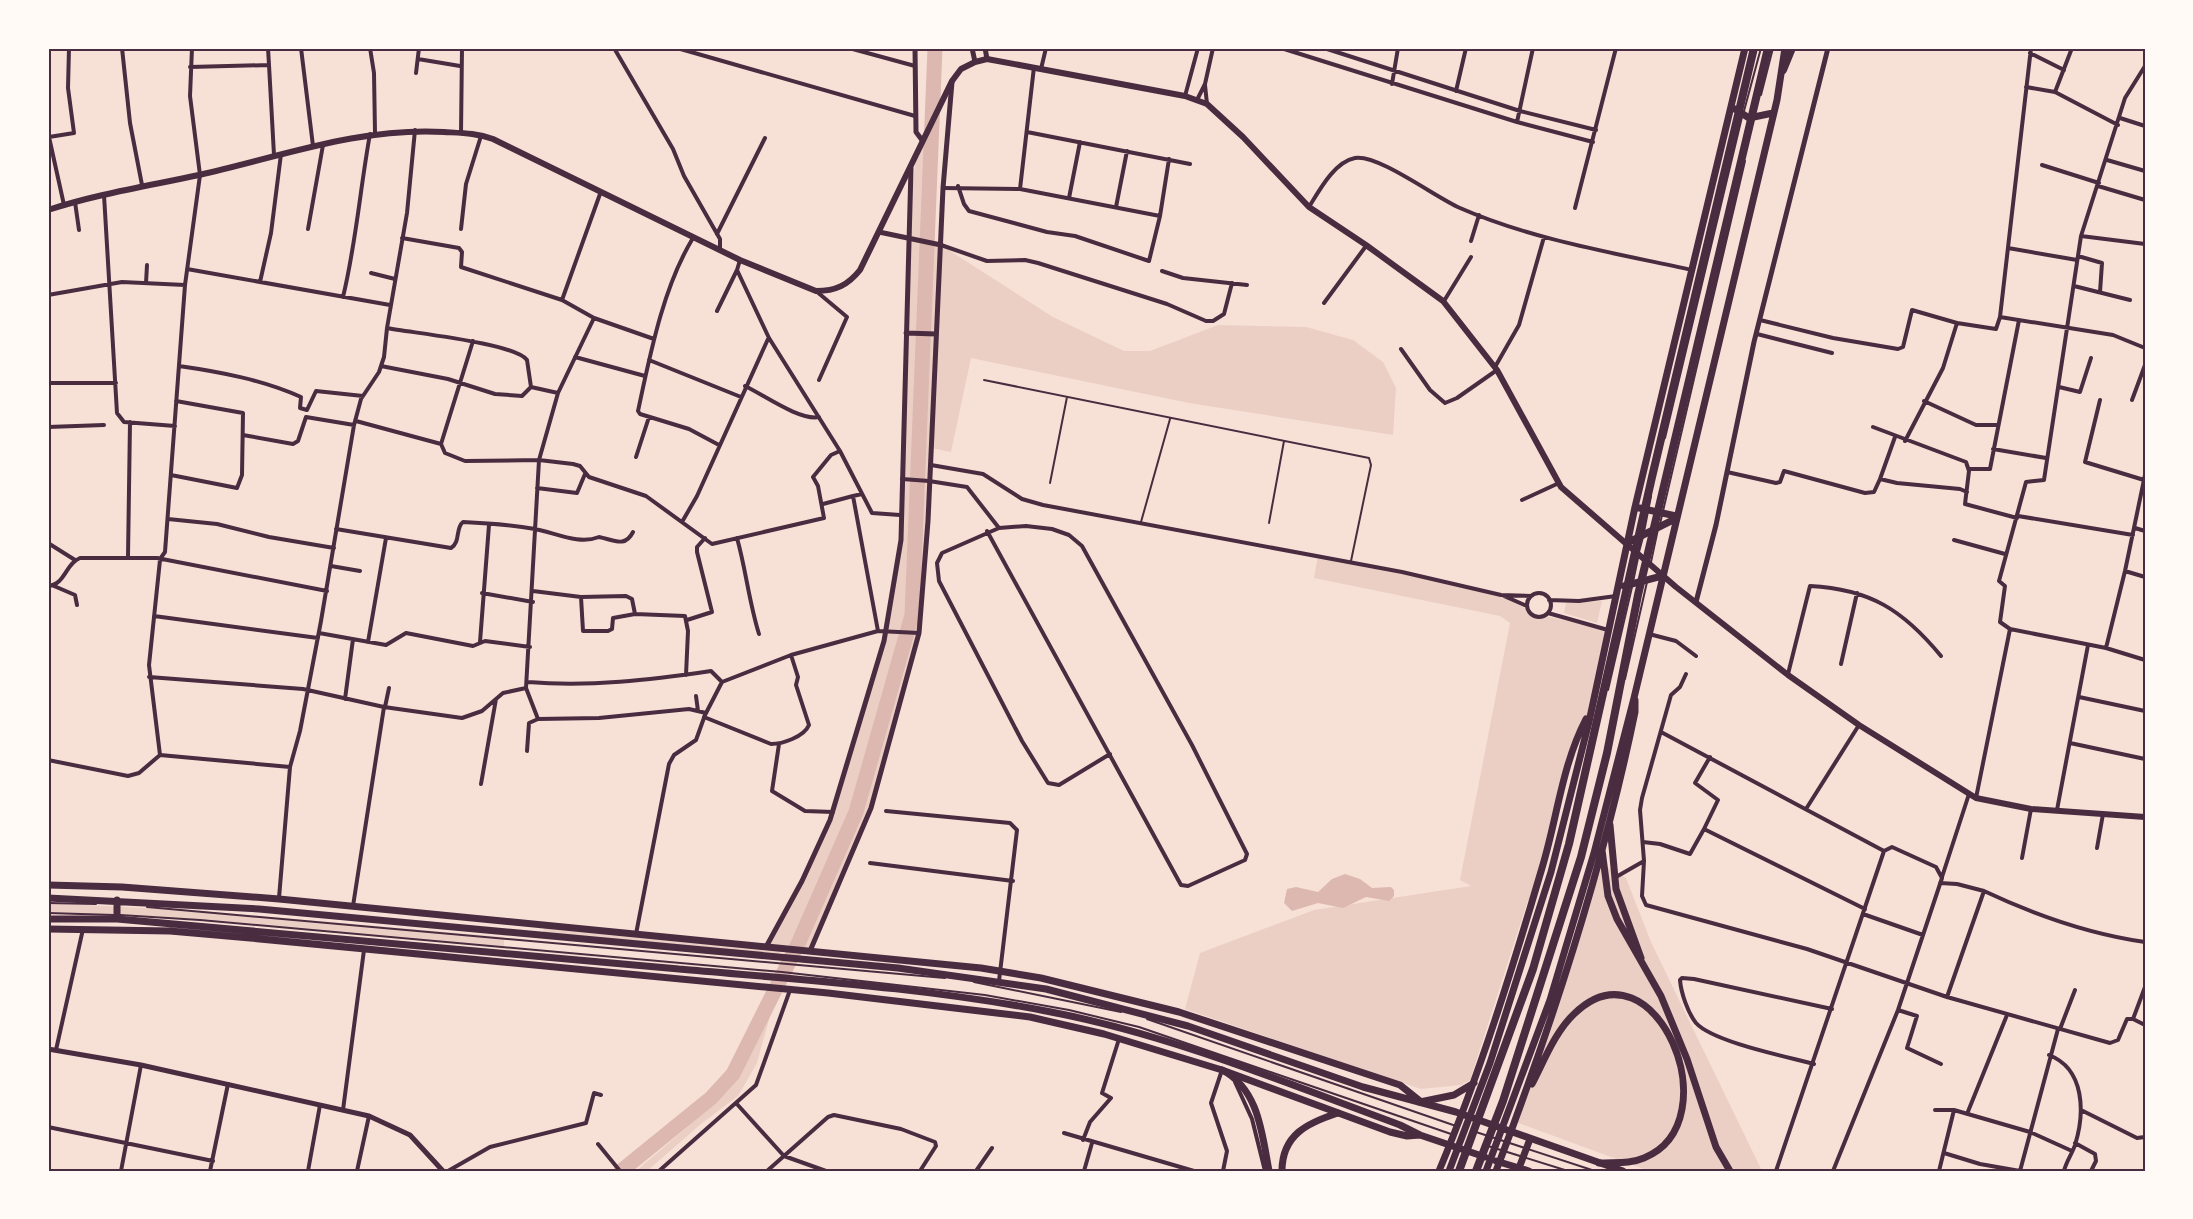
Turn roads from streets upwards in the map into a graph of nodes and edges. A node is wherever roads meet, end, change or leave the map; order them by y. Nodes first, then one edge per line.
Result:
1 (69, 48) edge
2 (122, 48) edge
3 (192, 48) edge
4 (268, 48) edge
5 (301, 48) edge
6 (370, 48) edge
7 (419, 48) edge
8 (462, 48) edge
9 (614, 48) edge
10 (677, 48) edge
11 (849, 48) edge
12 (915, 48) edge
13 (972, 48) edge
14 (985, 48) edge
15 (1046, 48) edge
16 (1198, 48) edge
17 (1212, 48) edge
18 (1281, 48) edge
19 (1324, 48) edge
20 (1398, 48) edge
21 (1466, 48) edge
22 (1533, 48) edge
23 (1616, 48) edge
24 (1745, 48) edge
25 (1754, 48) edge
26 (1768, 48) edge
27 (1785, 48) edge
28 (1792, 48) edge
29 (1828, 48) edge
30 (2072, 48) edge
31 (2031, 51) edge
32 (418, 59) junction
33 (987, 59) junction
34 (975, 62) junction
35 (269, 65) junction
36 (460, 66) junction
37 (915, 66) junction
38 (190, 67) junction
39 (2145, 67) edge
40 (1038, 68) junction
41 (1783, 70) junction
42 (2064, 70) junction
43 (1394, 72) junction
44 (416, 73) dead end
45 (952, 81) junction
46 (1205, 84) junction
47 (1392, 84) junction
48 (2026, 87) junction
49 (1456, 91) junction
50 (2055, 92) junction
51 (1185, 96) junction
52 (1197, 100) junction
53 (1207, 104) junction
54 (1731, 106) junction
55 (1520, 111) junction
56 (1773, 113) junction
57 (915, 116) junction
58 (2120, 118) junction
59 (1517, 122) junction
60 (2118, 125) junction
61 (2145, 126) edge
62 (415, 130) junction
63 (1596, 130) junction
64 (48, 131) edge
65 (1027, 132) junction
66 (373, 133) junction
67 (461, 133) junction
68 (481, 135) junction
69 (50, 137) junction
70 (765, 138) dead end
71 (922, 140) junction
72 (1080, 142) junction
73 (1593, 142) junction
74 (323, 144) junction
75 (313, 147) junction
76 (1127, 151) junction
77 (278, 154) junction
78 (1169, 159) junction
79 (2107, 160) junction
80 (1190, 164) dead end
81 (2042, 165) dead end
82 (911, 166) junction
83 (2145, 171) edge
84 (200, 174) junction
85 (2098, 184) junction
86 (142, 185) junction
87 (958, 186) junction
88 (943, 188) junction
89 (1020, 189) junction
90 (600, 194) junction
91 (104, 195) junction
92 (1069, 198) junction
93 (2145, 200) edge
94 (75, 202) junction
95 (64, 205) junction
96 (1116, 207) junction
97 (1309, 207) junction
98 (1575, 208) dead end
99 (48, 210) edge
100 (1479, 215) junction
101 (1161, 216) junction
102 (460, 229) dead end
103 (79, 230) dead end
104 (308, 230) dead end
105 (879, 232) junction
106 (717, 234) junction
107 (2082, 236) junction
108 (693, 237) junction
109 (1544, 237) junction
110 (402, 238) junction
111 (909, 239) junction
112 (1471, 241) dead end
113 (2145, 244) edge
114 (938, 245) junction
115 (1366, 245) junction
116 (2008, 248) junction
117 (720, 250) junction
118 (1471, 257) dead end
119 (2078, 258) junction
120 (740, 260) junction
121 (147, 265) dead end
122 (187, 269) junction
123 (737, 270) junction
124 (1693, 270) junction
125 (1162, 271) dead end
126 (370, 273) dead end
127 (395, 279) junction
128 (260, 282) junction
129 (146, 283) junction
130 (1232, 283) junction
131 (108, 284) junction
132 (185, 285) junction
133 (1247, 285) dead end
134 (2073, 286) junction
135 (816, 291) junction
136 (2100, 292) junction
137 (48, 295) edge
138 (344, 297) junction
139 (562, 300) junction
140 (2130, 300) dead end
141 (1443, 302) junction
142 (1323, 303) dead end
143 (390, 305) junction
144 (717, 311) dead end
145 (2000, 317) junction
146 (594, 318) junction
147 (1760, 320) junction
148 (2019, 320) junction
149 (1957, 323) junction
150 (2070, 326) junction
151 (387, 328) junction
152 (908, 333) junction
153 (934, 334) junction
154 (1756, 334) junction
155 (769, 338) junction
156 (654, 339) junction
157 (472, 341) junction
158 (2145, 348) edge
159 (1401, 349) dead end
160 (1832, 353) dead end
161 (575, 357) junction
162 (2091, 358) dead end
163 (649, 360) junction
164 (2145, 364) edge
165 (179, 366) junction
166 (381, 366) junction
167 (1496, 368) junction
168 (645, 376) junction
169 (819, 380) dead end
170 (48, 383) edge
171 (116, 383) junction
172 (460, 383) junction
173 (745, 386) junction
174 (531, 387) junction
175 (2059, 387) junction
176 (558, 393) junction
177 (363, 396) junction
178 (741, 397) junction
179 (2100, 400) dead end
180 (2132, 400) dead end
181 (176, 401) junction
182 (1924, 401) junction
183 (307, 410) junction
184 (305, 417) junction
185 (649, 417) junction
186 (819, 417) junction
187 (130, 422) junction
188 (355, 423) junction
189 (104, 425) dead end
190 (175, 426) junction
191 (1997, 426) junction
192 (48, 427) edge
193 (1873, 427) dead end
194 (243, 435) junction
195 (1896, 436) junction
196 (1905, 441) junction
197 (441, 444) junction
198 (719, 445) junction
199 (1993, 449) junction
200 (840, 451) junction
201 (636, 457) dead end
202 (2046, 458) junction
203 (539, 460) junction
204 (930, 464) junction
205 (1969, 468) junction
206 (1727, 472) junction
207 (585, 474) junction
208 (171, 475) junction
209 (2144, 477) edge
210 (901, 479) junction
211 (1880, 479) junction
212 (929, 481) junction
213 (1559, 483) junction
214 (537, 488) junction
215 (1966, 492) junction
216 (862, 494) junction
217 (2143, 495) edge
218 (853, 496) junction
219 (1522, 500) dead end
220 (823, 504) junction
221 (1635, 507) junction
222 (900, 515) junction
223 (1676, 517) junction
224 (2018, 517) junction
225 (168, 519) junction
226 (682, 522) junction
227 (489, 525) junction
228 (999, 528) junction
229 (2135, 528) junction
230 (336, 529) junction
231 (535, 529) junction
232 (987, 531) junction
233 (2145, 531) edge
234 (633, 532) dead end
235 (2133, 535) junction
236 (386, 538) junction
237 (705, 538) junction
238 (737, 538) junction
239 (1954, 540) dead end
240 (48, 543) edge
241 (1627, 543) junction
242 (334, 548) junction
243 (2005, 554) junction
244 (128, 557) junction
245 (160, 559) junction
246 (75, 560) junction
247 (331, 566) junction
248 (360, 571) dead end
249 (2126, 571) junction
250 (1662, 576) junction
251 (2145, 577) edge
252 (50, 586) edge
253 (1618, 586) junction
254 (327, 591) junction
255 (533, 591) junction
256 (482, 593) junction
257 (1857, 593) junction
258 (1501, 595) junction
259 (1531, 596) junction
260 (1616, 596) junction
261 (580, 597) junction
262 (1549, 600) junction
263 (532, 602) junction
264 (1696, 602) junction
265 (77, 605) dead end
266 (1527, 606) junction
267 (1548, 613) junction
268 (635, 614) junction
269 (154, 616) junction
270 (880, 618) dead end
271 (687, 620) junction
272 (888, 622) junction
273 (2010, 629) junction
274 (879, 630) junction
275 (1609, 630) junction
276 (887, 631) junction
277 (319, 633) junction
278 (917, 633) junction
279 (759, 634) dead end
280 (1649, 634) junction
281 (318, 638) junction
282 (353, 639) junction
283 (368, 642) junction
284 (480, 643) junction
285 (2088, 645) junction
286 (531, 647) junction
287 (2106, 648) junction
288 (791, 655) junction
289 (1941, 656) dead end
290 (1696, 657) dead end
291 (2145, 660) edge
292 (1841, 664) dead end
293 (1686, 674) dead end
294 (686, 675) junction
295 (1788, 675) junction
296 (149, 677) junction
297 (528, 682) junction
298 (722, 682) junction
299 (389, 688) dead end
300 (526, 688) junction
301 (307, 690) junction
302 (696, 696) dead end
303 (2079, 697) junction
304 (496, 698) junction
305 (1634, 698) junction
306 (345, 699) junction
307 (384, 707) junction
308 (698, 711) junction
309 (2145, 711) edge
310 (705, 715) junction
311 (1589, 715) junction
312 (538, 719) junction
313 (1859, 725) junction
314 (1661, 732) junction
315 (2070, 743) junction
316 (779, 744) junction
317 (527, 751) dead end
318 (1110, 754) junction
319 (160, 755) junction
320 (1710, 757) junction
321 (2145, 759) edge
322 (48, 760) edge
323 (290, 767) junction
324 (481, 784) dead end
325 (1969, 795) junction
326 (1976, 798) junction
327 (2031, 808) junction
328 (1806, 809) junction
329 (2057, 810) junction
330 (886, 811) dead end
331 (832, 812) junction
332 (2103, 814) junction
333 (2145, 817) edge
334 (1610, 825) junction
335 (1704, 829) junction
336 (1643, 842) junction
337 (2097, 848) dead end
338 (1602, 850) junction
339 (1884, 851) junction
340 (2022, 858) dead end
341 (1644, 861) junction
342 (870, 863) dead end
343 (1614, 878) junction
344 (1942, 878) junction
345 (1013, 881) junction
346 (1940, 884) junction
347 (48, 885) edge
348 (1984, 891) junction
349 (48, 898) edge
350 (279, 899) junction
351 (117, 902) junction
352 (353, 906) junction
353 (1864, 912) junction
354 (117, 917) junction
355 (48, 919) edge
356 (48, 929) edge
357 (83, 929) junction
358 (636, 934) junction
359 (1923, 935) junction
360 (2145, 942) edge
361 (737, 944) junction
362 (766, 947) junction
363 (364, 950) junction
364 (808, 951) junction
365 (727, 953) junction
366 (536, 957) junction
367 (1641, 961) junction
368 (1846, 962) junction
369 (535, 967) junction
370 (999, 971) junction
371 (999, 981) junction
372 (1906, 984) junction
373 (2145, 987) edge
374 (787, 989) junction
375 (2075, 990) dead end
376 (1947, 997) junction
377 (1833, 1009) junction
378 (1898, 1010) junction
379 (1052, 1012) junction
380 (1179, 1012) junction
381 (2007, 1015) junction
382 (1030, 1017) junction
383 (2133, 1019) junction
384 (2145, 1024) edge
385 (1188, 1026) junction
386 (2059, 1029) junction
387 (1119, 1039) junction
388 (48, 1050) edge
389 (56, 1050) junction
390 (2049, 1055) junction
391 (1210, 1056) junction
392 (1815, 1064) junction
393 (1941, 1064) dead end
394 (141, 1065) junction
395 (1222, 1070) junction
396 (1485, 1076) junction
397 (228, 1084) junction
398 (601, 1095) dead end
399 (1420, 1101) junction
400 (736, 1103) junction
401 (1522, 1103) junction
402 (320, 1105) junction
403 (343, 1110) junction
404 (1935, 1110) dead end
405 (1954, 1110) junction
406 (2081, 1110) junction
407 (1338, 1113) junction
408 (1967, 1114) junction
409 (369, 1116) junction
410 (1469, 1117) junction
411 (48, 1127) edge
412 (1499, 1127) junction
413 (2030, 1132) junction
414 (1064, 1133) dead end
415 (1420, 1135) junction
416 (2145, 1137) edge
417 (1530, 1139) junction
418 (1083, 1140) junction
419 (128, 1142) junction
420 (1092, 1143) junction
421 (2075, 1143) junction
422 (598, 1144) dead end
423 (992, 1148) dead end
424 (1457, 1149) junction
425 (2072, 1151) junction
426 (1944, 1153) junction
427 (784, 1156) junction
428 (1488, 1158) junction
429 (213, 1161) junction
430 (1599, 1163) junction
431 (1519, 1168) junction
432 (1776, 1170) edge
433 (121, 1171) edge
434 (210, 1171) edge
435 (308, 1171) edge
436 (357, 1171) edge
437 (443, 1171) edge
438 (448, 1171) edge
439 (620, 1171) edge
440 (658, 1171) edge
441 (767, 1171) edge
442 (826, 1171) edge
443 (920, 1171) edge
444 (976, 1171) edge
445 (1084, 1171) edge
446 (1194, 1171) edge
447 (1224, 1171) edge
448 (1267, 1171) edge
449 (1282, 1171) edge
450 (1439, 1171) edge
451 (1449, 1171) edge
452 (1460, 1171) edge
453 (1478, 1171) edge
454 (1486, 1171) edge
455 (1496, 1171) edge
456 (1529, 1171) edge
457 (1623, 1171) edge
458 (1730, 1171) edge
459 (1833, 1171) edge
460 (1939, 1171) edge
461 (2020, 1171) edge
462 (2064, 1171) edge
463 (2091, 1171) edge

1 - 69 street
2 - 86 street
3 - 38 street
4 - 35 street
5 - 75 street
6 - 66 street
7 - 32 street
8 - 36 street
9 - 106 street
10 - 57 street
11 - 37 street
12 - 37 street
13 - 34 street
14 - 33 street
15 - 40 street
16 - 51 street
17 - 46 street
18 - 47 street
19 - 43 street
20 - 43 street
21 - 49 street
22 - 55 street
23 - 63 street
24 - 54 main road
25 - 452 highway
26 - 453 highway
27 - 41 main road
28 - 41 highway
29 - 147 street
30 - 42 street
31 - 42 street
31 - 48 street
32 - 36 street
32 - 44 street
33 - 34 main road
33 - 40 main road
34 - 45 main road
35 - 38 street
35 - 77 street
36 - 67 street
37 - 57 street
38 - 84 street
39 - 58 street
40 - 51 main road
40 - 65 street
41 - 56 main road
42 - 50 street
43 - 47 street
43 - 49 street
45 - 71 main road
45 - 88 street
46 - 52 street
46 - 53 street
47 - 59 street
48 - 50 street
48 - 116 street
49 - 55 street
50 - 60 street
51 - 52 main road
52 - 53 main road
53 - 97 main road
54 - 56 main road
54 - 124 main road
55 - 59 street
55 - 63 street
56 - 223 main road
57 - 71 street
58 - 60 street
58 - 61 street
59 - 73 street
60 - 79 street
62 - 66 main road
62 - 67 main road
62 - 110 street
63 - 73 street
64 - 69 street
65 - 72 street
65 - 89 street
66 - 74 main road
66 - 138 street
67 - 68 main road
68 - 90 main road
68 - 102 street
69 - 95 street
70 - 106 street
71 - 82 main road
72 - 76 street
72 - 92 street
73 - 98 street
74 - 75 main road
74 - 104 street
75 - 77 main road
76 - 78 street
76 - 96 street
77 - 84 main road
77 - 128 street
78 - 80 street
78 - 101 street
79 - 83 street
79 - 85 street
81 - 85 street
82 - 105 main road
82 - 111 street
84 - 86 main road
84 - 122 street
85 - 93 street
85 - 107 street
86 - 91 main road
87 - 88 street
87 - 89 street
87 - 101 street
88 - 114 street
89 - 92 street
90 - 108 main road
90 - 139 street
91 - 94 main road
91 - 131 street
92 - 96 street
94 - 95 main road
94 - 103 street
95 - 99 main road
96 - 101 street
97 - 100 street
97 - 115 main road
100 - 109 street
100 - 112 street
105 - 111 street
105 - 135 main road
106 - 117 street
107 - 113 street
107 - 119 street
108 - 117 main road
108 - 156 street
109 - 124 street
109 - 167 street
110 - 127 street
110 - 139 street
111 - 114 street
111 - 152 street
114 - 130 street
114 - 153 street
115 - 141 main road
115 - 142 street
116 - 119 street
116 - 145 street
117 - 120 main road
118 - 141 street
119 - 134 street
119 - 136 street
120 - 123 street
120 - 135 main road
121 - 129 street
122 - 128 street
122 - 132 street
123 - 144 street
123 - 155 street
124 - 221 main road
125 - 130 street
126 - 127 street
127 - 143 street
128 - 138 street
129 - 131 street
129 - 132 street
130 - 133 street
131 - 137 street
131 - 171 street
132 - 165 street
134 - 136 street
134 - 150 street
135 - 169 street
136 - 140 street
138 - 143 street
139 - 146 street
141 - 167 main road
143 - 151 street
145 - 148 street
145 - 149 street
146 - 156 street
146 - 161 street
147 - 149 street
147 - 154 street
148 - 150 street
148 - 191 street
149 - 182 street
150 - 158 street
150 - 175 street
151 - 157 street
151 - 166 street
152 - 153 street
152 - 210 street
153 - 204 street
154 - 160 street
154 - 206 street
155 - 173 street
155 - 186 street
156 - 163 street
157 - 172 street
157 - 174 street
159 - 167 street
161 - 168 street
161 - 176 street
162 - 175 street
163 - 168 street
163 - 178 street
164 - 180 street
165 - 181 street
165 - 183 street
166 - 172 street
166 - 177 street
167 - 213 main road
168 - 185 street
170 - 171 street
171 - 187 street
172 - 174 street
172 - 197 street
173 - 178 street
173 - 186 street
174 - 176 street
175 - 202 street
176 - 203 street
177 - 183 street
177 - 188 street
178 - 198 street
179 - 209 street
181 - 190 street
181 - 194 street
182 - 191 street
182 - 196 street
183 - 184 street
184 - 188 street
184 - 194 street
185 - 198 street
185 - 201 street
186 - 200 street
187 - 190 street
187 - 244 street
188 - 197 street
188 - 230 street
189 - 192 street
190 - 208 street
191 - 199 street
193 - 195 street
194 - 208 street
195 - 196 street
195 - 211 street
196 - 205 street
197 - 203 street
198 - 226 street
199 - 202 street
199 - 205 street
200 - 216 street
200 - 220 street
202 - 224 street
203 - 207 street
203 - 214 street
204 - 212 street
204 - 258 street
205 - 215 street
206 - 211 street
206 - 264 street
207 - 214 street
207 - 226 street
208 - 225 street
209 - 217 street
210 - 212 street
210 - 222 street
211 - 215 street
212 - 228 street
212 - 278 street
213 - 219 street
213 - 241 main road
214 - 231 street
215 - 224 street
216 - 218 street
216 - 222 street
217 - 229 street
218 - 220 street
218 - 274 street
220 - 238 street
221 - 223 main road
221 - 241 main road
222 - 272 street
223 - 241 main road
223 - 250 main road
224 - 235 street
224 - 243 street
225 - 242 street
225 - 245 street
226 - 237 street
227 - 231 street
227 - 236 street
227 - 256 street
228 - 232 street
228 - 318 street
229 - 233 street
229 - 235 street
230 - 236 street
230 - 242 street
231 - 234 street
231 - 255 street
232 - 318 street
232 - 318 street
235 - 249 street
236 - 283 street
237 - 238 street
237 - 271 street
238 - 279 street
239 - 243 street
240 - 246 street
241 - 250 main road
241 - 253 main road
242 - 247 street
243 - 273 street
244 - 245 street
244 - 246 street
245 - 254 street
245 - 269 street
246 - 252 street
247 - 248 street
247 - 254 street
249 - 251 street
249 - 287 street
250 - 253 main road
250 - 264 main road
250 - 280 main road
252 - 265 street
253 - 260 main road
254 - 277 street
255 - 261 street
255 - 263 street
256 - 263 street
256 - 284 street
257 - 289 street
257 - 292 street
257 - 295 street
258 - 259 street
258 - 266 street
259 - 262 street
259 - 266 street
260 - 262 street
260 - 275 main road
261 - 268 street
261 - 268 street
262 - 267 street
263 - 286 street
264 - 295 main road
266 - 267 street
267 - 275 street
268 - 271 street
269 - 281 street
269 - 296 street
270 - 272 street
271 - 294 street
272 - 276 street
273 - 285 street
273 - 326 street
274 - 276 street
274 - 288 street
275 - 311 main road
276 - 278 street
276 - 331 street
277 - 281 street
277 - 282 street
278 - 364 street
280 - 290 street
280 - 305 main road
281 - 301 street
282 - 283 street
282 - 306 street
283 - 284 street
284 - 286 street
285 - 287 street
285 - 303 street
286 - 297 street
287 - 291 street
288 - 298 street
288 - 316 street
293 - 314 street
294 - 297 street
294 - 298 street
295 - 313 main road
296 - 301 street
296 - 319 street
297 - 300 street
298 - 310 street
299 - 307 street
300 - 304 street
300 - 312 street
301 - 306 street
301 - 323 street
302 - 308 street
303 - 309 street
303 - 315 street
304 - 307 street
304 - 324 street
305 - 334 main road
305 - 412 main road
306 - 307 street
307 - 352 street
308 - 310 street
308 - 312 street
310 - 316 street
310 - 358 street
311 - 396 main road
311 - 450 main road
312 - 317 street
313 - 325 main road
313 - 328 street
314 - 320 street
314 - 336 street
315 - 321 street
315 - 329 street
316 - 331 street
319 - 322 street
319 - 323 street
320 - 328 street
320 - 335 street
323 - 350 street
325 - 326 main road
325 - 344 street
326 - 327 main road
327 - 329 main road
327 - 340 street
328 - 339 street
329 - 332 main road
330 - 345 street
331 - 362 street
332 - 333 main road
332 - 337 street
334 - 338 main road
334 - 343 main road
335 - 336 street
335 - 353 street
336 - 341 street
338 - 367 main road
338 - 401 main road
339 - 344 street
339 - 353 street
341 - 343 street
341 - 368 street
342 - 345 street
343 - 367 main road
344 - 346 street
345 - 370 street
346 - 348 street
346 - 359 street
347 - 350 main road
348 - 360 street
348 - 376 street
349 - 351 main road
350 - 352 main road
351 - 354 main road
351 - 365 main road
352 - 358 main road
353 - 359 street
353 - 368 street
354 - 355 main road
354 - 366 main road
356 - 357 main road
357 - 363 main road
357 - 389 street
358 - 361 main road
359 - 372 street
361 - 362 main road
361 - 365 main road
362 - 364 main road
363 - 369 main road
363 - 403 street
364 - 370 main road
365 - 371 main road
366 - 369 main road
366 - 379 main road
367 - 458 main road
368 - 372 street
368 - 377 street
369 - 374 main road
370 - 371 street
370 - 380 main road
371 - 385 main road
372 - 376 street
372 - 378 street
373 - 383 street
374 - 382 main road
374 - 400 street
375 - 386 street
376 - 381 street
377 - 392 street
377 - 392 street
378 - 393 street
378 - 459 street
379 - 382 main road
379 - 391 main road
380 - 385 main road
380 - 399 main road
381 - 386 street
381 - 408 street
382 - 387 main road
383 - 384 street
383 - 386 street
385 - 399 main road
386 - 390 street
387 - 395 main road
387 - 418 street
388 - 389 street
389 - 394 street
390 - 406 street
390 - 413 street
391 - 395 main road
391 - 415 main road
392 - 432 street
394 - 397 street
394 - 419 street
395 - 407 main road
395 - 447 street
395 - 448 main road
396 - 399 main road
396 - 410 main road
397 - 402 street
397 - 429 street
398 - 438 street
399 - 410 main road
400 - 427 street
400 - 440 street
401 - 430 main road
401 - 455 main road
402 - 403 street
402 - 435 street
403 - 409 street
404 - 405 street
405 - 408 street
405 - 426 street
406 - 416 street
406 - 421 street
407 - 415 main road
407 - 449 main road
408 - 413 street
409 - 436 street
409 - 437 street
410 - 412 main road
410 - 424 main road
411 - 419 street
412 - 417 main road
412 - 428 main road
413 - 425 street
413 - 461 street
414 - 418 street
415 - 424 main road
417 - 430 main road
417 - 431 main road
418 - 420 street
419 - 429 street
419 - 433 street
420 - 445 street
420 - 446 street
421 - 425 street
421 - 463 street
422 - 439 street
423 - 444 street
424 - 428 main road
424 - 451 main road
425 - 462 street
426 - 460 street
426 - 461 street
427 - 441 street
427 - 442 street
427 - 443 street
428 - 431 main road
428 - 454 main road
429 - 434 street
430 - 457 main road
431 - 456 main road

